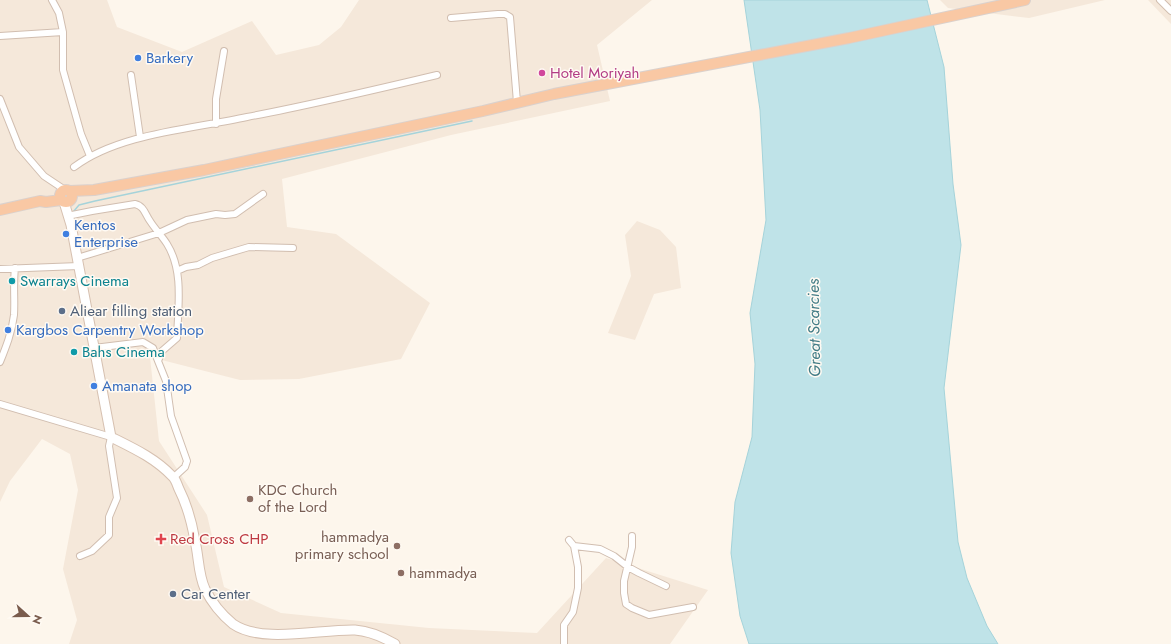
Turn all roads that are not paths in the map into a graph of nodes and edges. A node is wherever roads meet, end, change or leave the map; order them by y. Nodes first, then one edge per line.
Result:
1 (52, 0) edge
2 (1025, 0) edge
3 (1160, 0) edge
4 (992, 4) edge
5 (1171, 11) edge
6 (451, 18) dead end
7 (62, 32) junction
8 (0, 36) edge
9 (224, 51) dead end
10 (131, 75) dead end
11 (437, 75) dead end
12 (0, 99) edge
13 (517, 102) junction
14 (3, 114) edge
15 (216, 124) junction
16 (140, 137) junction
17 (90, 156) junction
18 (74, 167) dead end
19 (263, 194) dead end
20 (66, 197) junction
21 (0, 210) edge
22 (72, 215) junction
23 (71, 225) junction
24 (159, 233) junction
25 (293, 248) dead end
26 (78, 262) junction
27 (15, 268) junction
28 (0, 269) edge
29 (177, 271) junction
30 (94, 348) junction
31 (158, 361) junction
32 (0, 362) edge
33 (0, 404) edge
34 (111, 437) junction
35 (174, 477) junction
36 (632, 536) dead end
37 (569, 540) dead end
38 (574, 546) junction
39 (80, 556) dead end
40 (628, 567) junction
41 (666, 586) dead end
42 (693, 607) dead end
43 (395, 644) edge
44 (564, 644) edge

1 - 7 street
2 - 4 highway
3 - 5 street
4 - 13 highway
6 - 13 street
7 - 8 street
7 - 17 street
9 - 15 street
10 - 16 street
11 - 15 street
12 - 14 street
13 - 20 highway
14 - 20 street
15 - 16 street
16 - 17 street
17 - 18 street
19 - 24 street
20 - 21 highway
20 - 22 main road
20 - 23 main road
22 - 23 main road
22 - 24 street
23 - 26 main road
24 - 26 street
24 - 29 street
25 - 29 street
26 - 27 street
26 - 30 main road
27 - 28 street
27 - 32 street
29 - 31 street
30 - 31 street
30 - 34 main road
31 - 35 street
33 - 34 street
34 - 35 main road
34 - 39 street
35 - 43 main road
36 - 40 street
37 - 38 street
38 - 40 street
38 - 44 street
40 - 41 street
40 - 42 street

